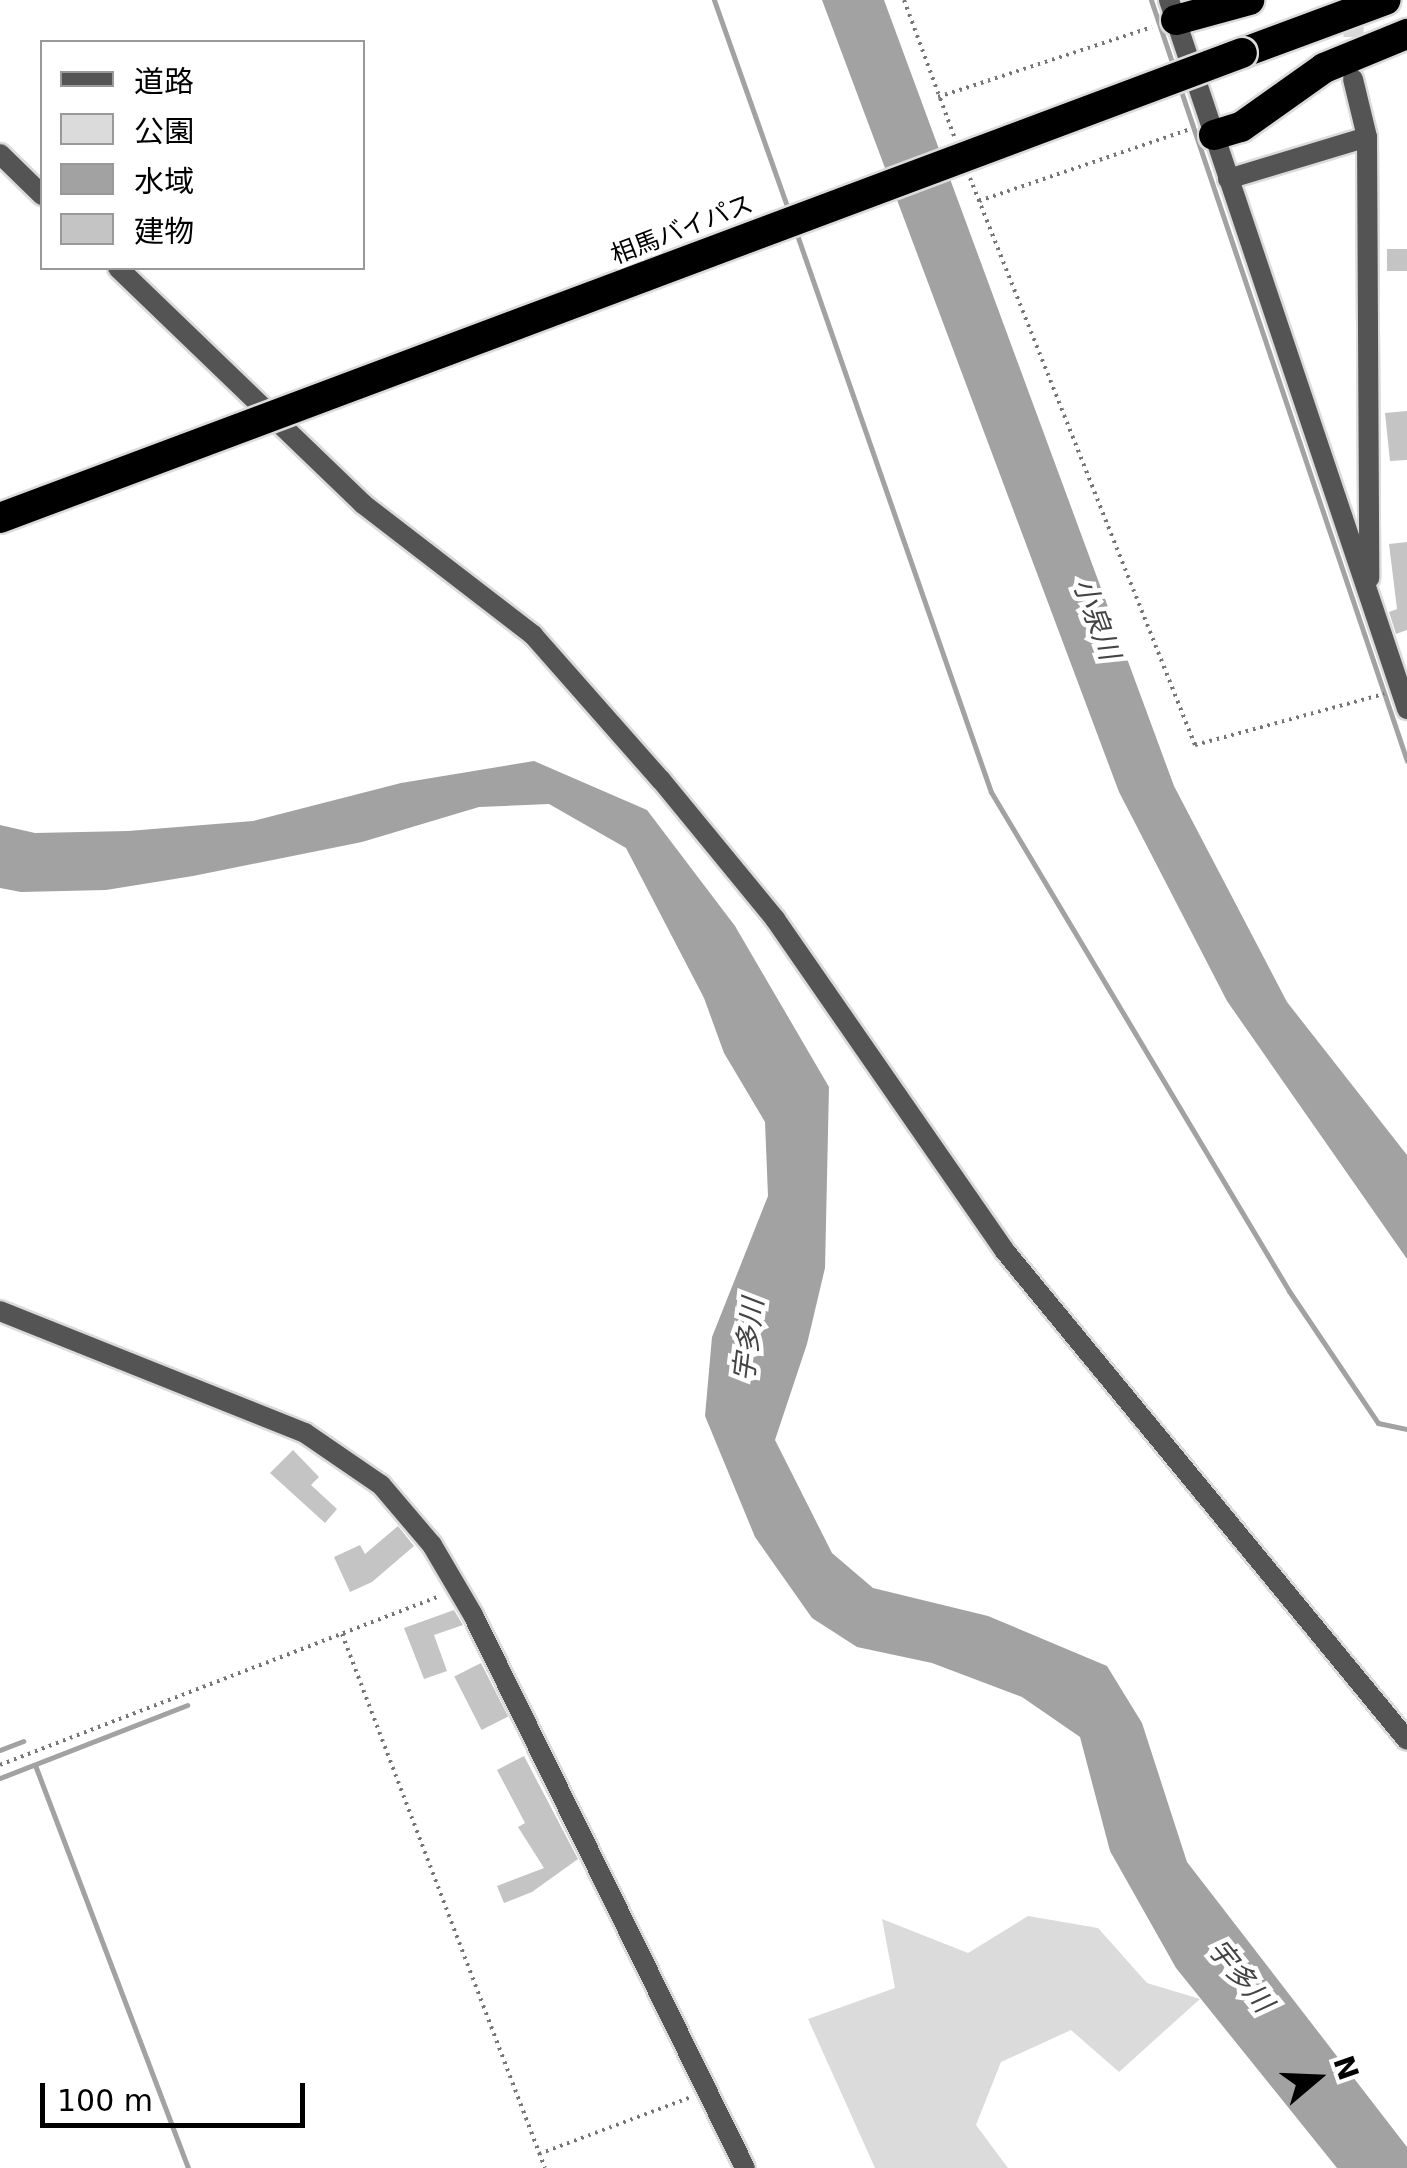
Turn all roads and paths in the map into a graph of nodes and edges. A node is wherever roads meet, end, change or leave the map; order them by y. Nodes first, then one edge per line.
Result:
1 (904, 0) edge
2 (1249, 0) edge
3 (1385, 0) edge
4 (1173, 10) edge
5 (1407, 34) edge
6 (1353, 79) tunnel mouth
7 (938, 97) junction
8 (1214, 135) junction
9 (1367, 137) junction
10 (958, 149) dead end
11 (0, 154) edge
12 (966, 166) dead end
13 (1228, 179) junction
14 (40, 193) edge
15 (979, 201) junction
16 (120, 270) edge
17 (0, 518) edge
18 (1370, 594) junction
19 (1405, 696) edge
20 (0, 1311) edge
21 (458, 1590) junction
22 (342, 1634) junction
23 (1407, 1740) edge
24 (0, 1765) edge
25 (708, 2091) junction
26 (540, 2154) junction
27 (545, 2168) edge
28 (745, 2168) edge

1 - 7 path
2 - 4 highway
3 - 17 highway, 相馬バイパス, bridge
4 - 7 path
4 - 8 street
5 - 8 highway
6 - 9 street
7 - 10 path
8 - 13 street
8 - 15 path
9 - 13 street
9 - 18 street
11 - 14 street
12 - 15 path
13 - 18 street
15 - 19 path
16 - 23 street
18 - 19 street
20 - 21 street
21 - 22 path
21 - 25 street
22 - 24 path
22 - 26 path
25 - 26 path
25 - 28 street
26 - 27 path

